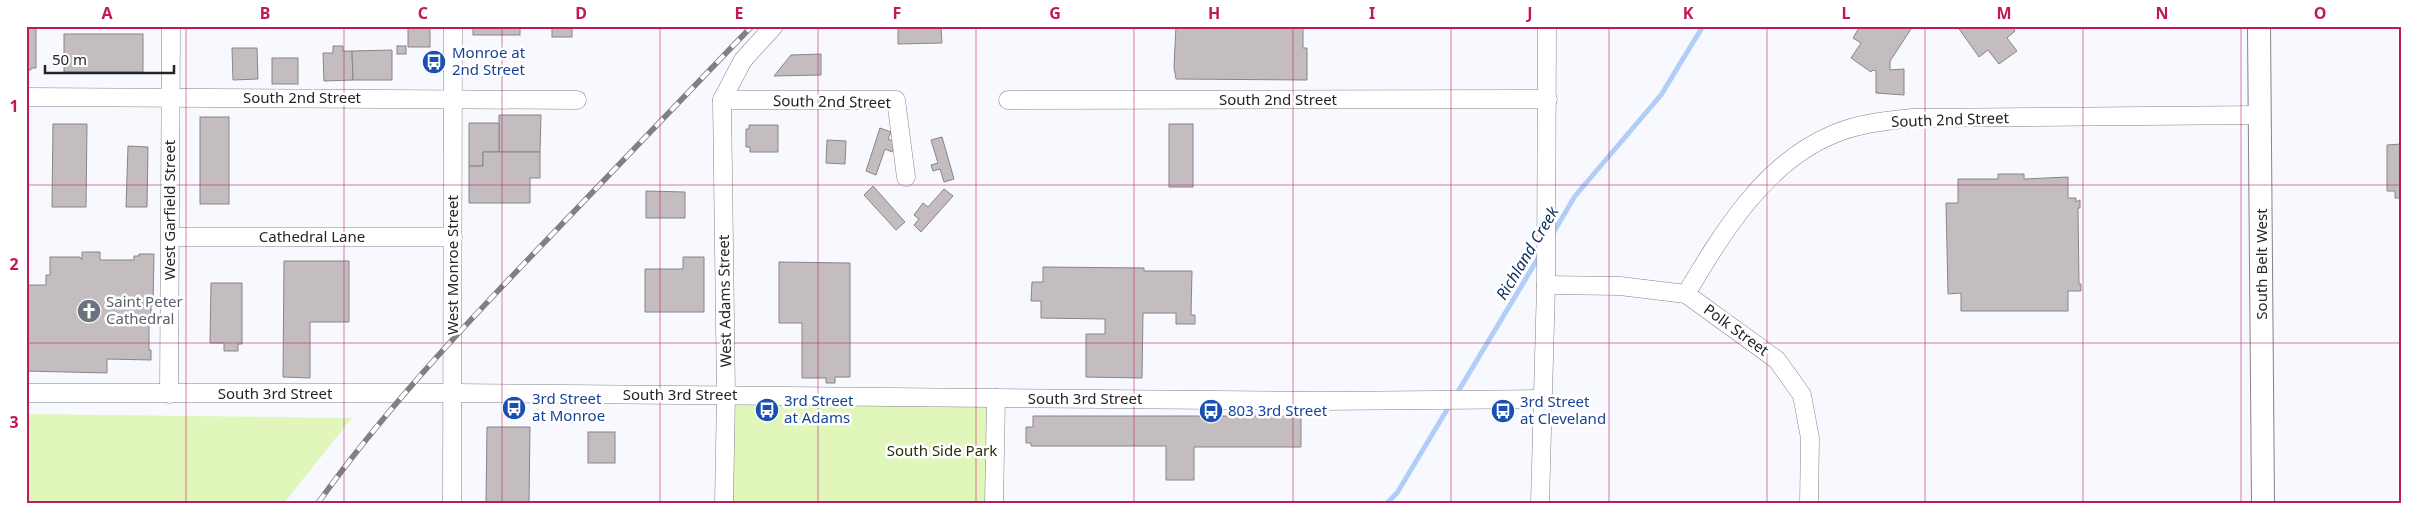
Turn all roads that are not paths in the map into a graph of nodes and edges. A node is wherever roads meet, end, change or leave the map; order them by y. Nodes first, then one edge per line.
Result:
1 (171, 26) edge
2 (453, 26) edge
3 (774, 26) edge
4 (1547, 26) edge
5 (2259, 26) edge
6 (26, 98) edge
7 (171, 98) junction
8 (453, 98) junction
9 (1548, 99) junction
10 (577, 100) dead end
11 (722, 100) junction
12 (1008, 100) dead end
13 (2260, 115) junction
14 (906, 177) dead end
15 (170, 237) junction
16 (453, 237) junction
17 (1546, 281) junction
18 (1686, 294) junction
19 (26, 393) edge
20 (453, 393) junction
21 (169, 394) junction
22 (726, 395) junction
23 (996, 398) junction
24 (1543, 399) junction
25 (452, 503) edge
26 (724, 503) edge
27 (994, 503) edge
28 (1540, 503) edge
29 (1808, 503) edge
30 (2263, 503) edge

1 - 7 street, West Garfield Street
2 - 8 street, West Monroe Street
3 - 11 street
4 - 9 street
5 - 13 main road, South Belt West
6 - 7 street, South 2nd Street
7 - 8 street, South 2nd Street
7 - 15 street, West Garfield Street
8 - 10 street, South 2nd Street
8 - 16 street, West Monroe Street
9 - 12 street, South 2nd Street
9 - 17 street
11 - 14 street, South 2nd Street
11 - 22 street, West Adams Street
13 - 18 street, South 2nd Street
13 - 30 main road, South Belt West
15 - 16 street, Cathedral Lane
15 - 21 street, West Garfield Street
16 - 20 street, West Monroe Street
17 - 18 street, Polk Street
17 - 24 street
18 - 29 street, Polk Street
19 - 21 street, South 3rd Street
20 - 21 street, South 3rd Street
20 - 22 street, South 3rd Street
20 - 25 street, West Monroe Street
22 - 23 street, South 3rd Street
22 - 26 street, West Adams Street
23 - 24 street, South 3rd Street
23 - 27 street
24 - 28 street

